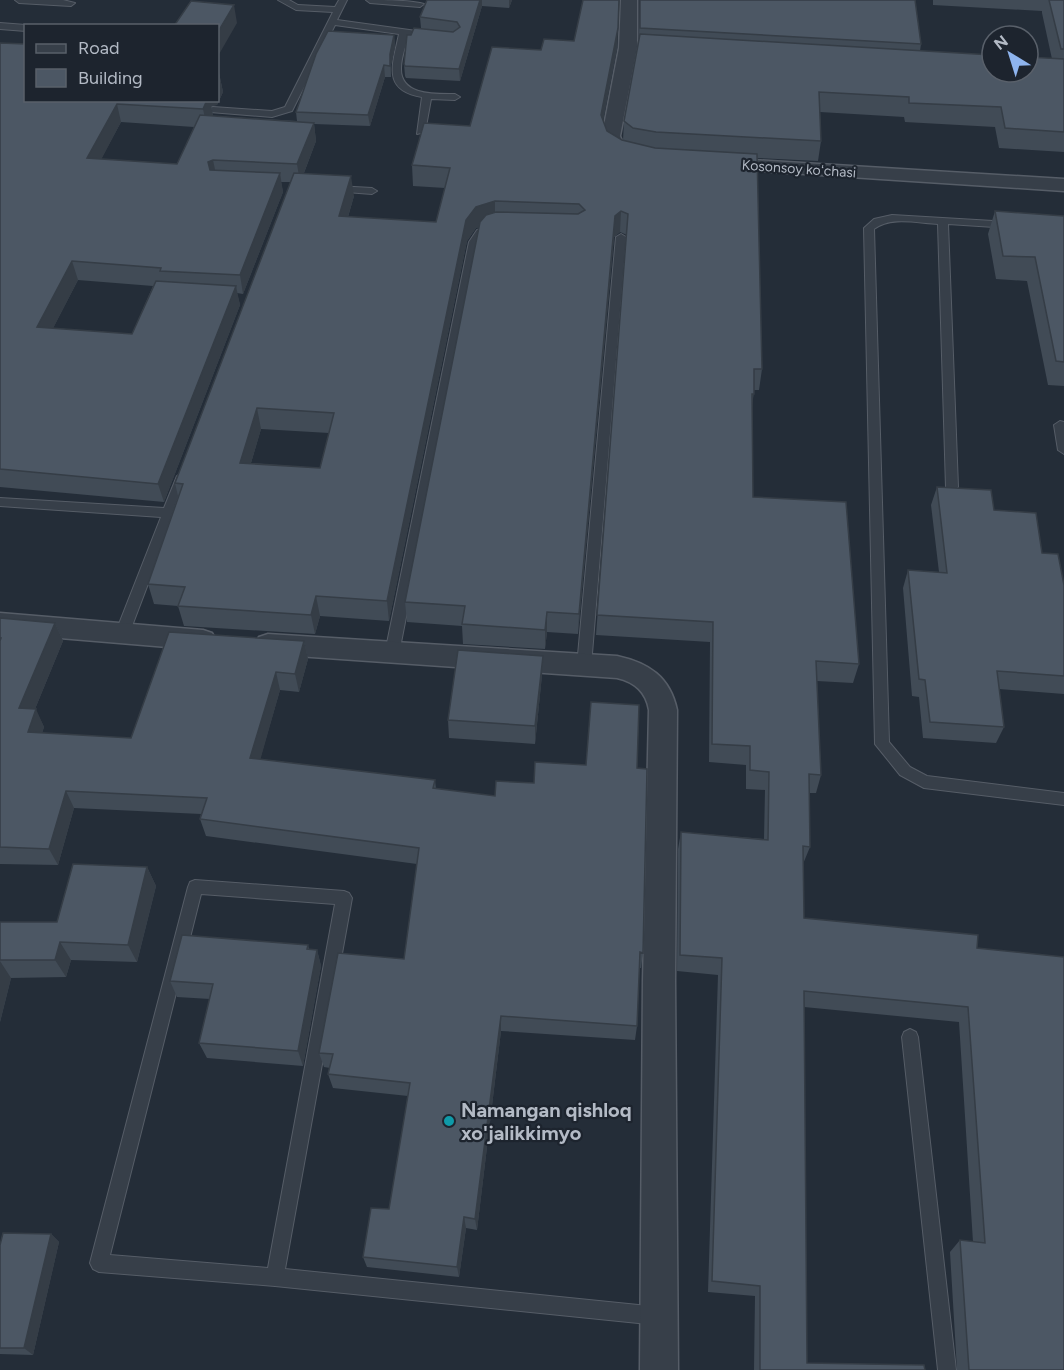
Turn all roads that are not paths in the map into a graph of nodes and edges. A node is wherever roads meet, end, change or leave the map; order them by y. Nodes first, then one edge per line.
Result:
1 (19, 0) edge
2 (282, 0) edge
3 (343, 0) edge
4 (370, 0) edge
5 (629, 0) edge
6 (71, 3) dead end
7 (420, 4) dead end
8 (337, 10) junction
9 (332, 22) junction
10 (0, 26) edge
11 (24, 28) edge
12 (404, 33) junction
13 (434, 36) edge
14 (428, 96) junction
15 (455, 97) dead end
16 (213, 110) dead end
17 (420, 132) edge
18 (654, 160) edge
19 (701, 163) edge
20 (1064, 186) edge
21 (326, 189) edge
22 (372, 191) dead end
23 (943, 221) junction
24 (1020, 225) edge
25 (507, 228) edge
26 (621, 237) edge
27 (1060, 425) dead end
28 (1064, 450) edge
29 (189, 460) edge
30 (952, 487) edge
31 (0, 502) edge
32 (169, 513) junction
33 (0, 623) edge
34 (122, 634) junction
35 (392, 653) junction
36 (584, 666) junction
37 (1064, 799) edge
38 (910, 1038) dead end
39 (275, 1277) junction
40 (659, 1316) junction
41 (659, 1370) edge
42 (947, 1370) edge

1 - 6 lane
2 - 8 lane
3 - 8 lane
4 - 7 lane
5 - 18 street
8 - 9 lane
9 - 12 lane
9 - 16 lane
10 - 11 lane
12 - 13 lane
12 - 14 lane
14 - 15 lane
14 - 17 lane
19 - 20 street, Kosonsoy koʻchasi
21 - 22 lane
23 - 24 lane
23 - 30 lane
23 - 37 lane
25 - 35 lane
26 - 36 lane
27 - 28 lane
29 - 32 lane
31 - 32 lane
32 - 34 lane
33 - 34 street
34 - 35 street
35 - 36 street
36 - 40 street
38 - 42 lane
39 - 39 lane
39 - 40 lane
40 - 41 street

